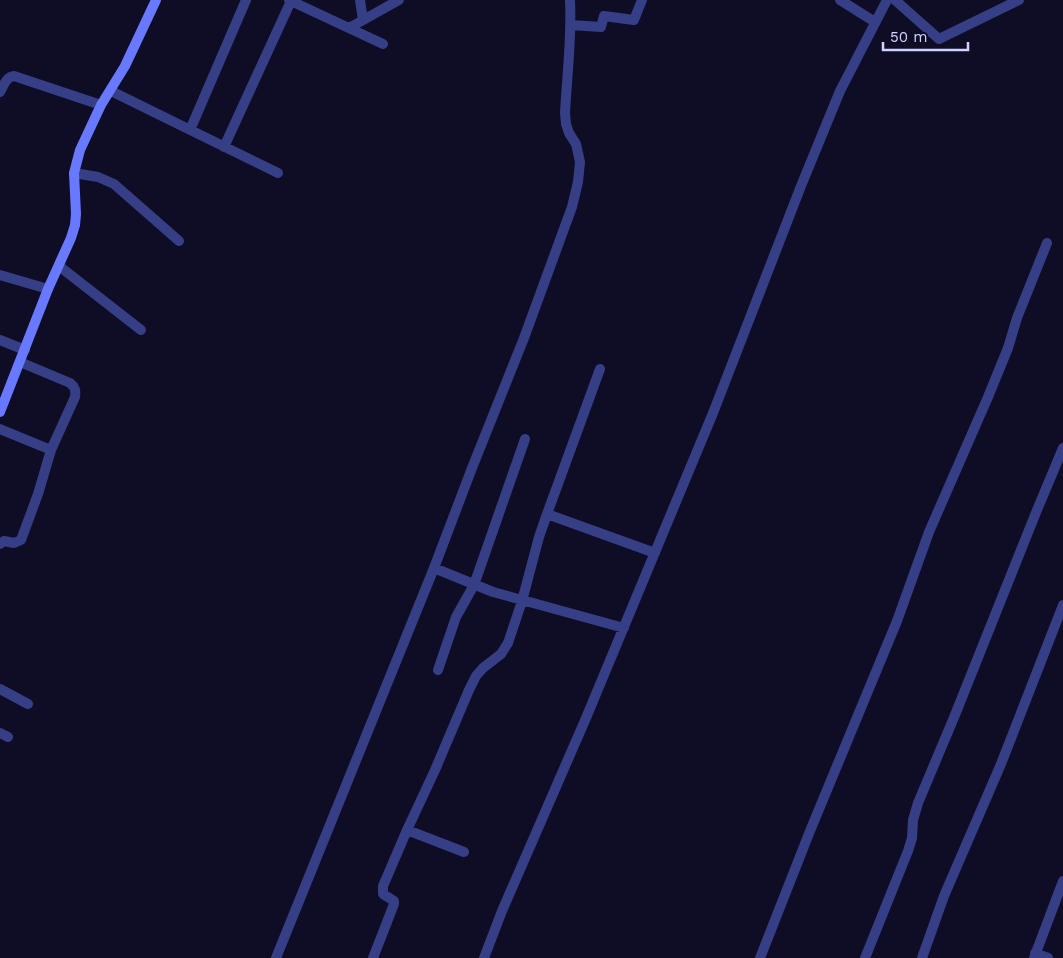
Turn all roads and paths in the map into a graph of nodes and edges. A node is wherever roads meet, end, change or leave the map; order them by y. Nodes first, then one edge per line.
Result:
1 (156, 0) edge
2 (246, 0) edge
3 (290, 0) edge
4 (360, 0) edge
5 (400, 0) edge
6 (570, 0) edge
7 (642, 0) edge
8 (840, 0) edge
9 (886, 0) edge
10 (895, 0) edge
11 (1019, 0) edge
12 (363, 20) junction
13 (874, 22) junction
14 (571, 25) junction
15 (349, 28) junction
16 (383, 44) dead end
17 (110, 91) junction
18 (0, 92) edge
19 (101, 105) junction
20 (190, 130) junction
21 (224, 147) junction
22 (74, 173) junction
23 (278, 173) dead end
24 (179, 241) dead end
25 (1046, 243) dead end
26 (59, 266) junction
27 (0, 275) edge
28 (48, 289) junction
29 (141, 330) dead end
30 (0, 340) edge
31 (25, 350) junction
32 (20, 362) junction
33 (600, 368) dead end
34 (0, 412) edge
35 (0, 429) edge
36 (525, 439) dead end
37 (1063, 448) edge
38 (51, 450) junction
39 (547, 514) junction
40 (0, 544) edge
41 (655, 552) junction
42 (434, 568) junction
43 (474, 585) junction
44 (522, 601) junction
45 (1063, 605) edge
46 (624, 628) junction
47 (438, 670) dead end
48 (0, 689) edge
49 (28, 704) dead end
50 (407, 830) junction
51 (464, 852) dead end
52 (1063, 881) edge
53 (1034, 956) edge
54 (276, 958) edge
55 (373, 958) edge
56 (484, 958) edge
57 (760, 958) edge
58 (865, 958) edge
59 (922, 958) edge
60 (1048, 958) edge

1 - 17 street
2 - 20 street
3 - 15 street
3 - 21 street
4 - 12 street
5 - 12 street
6 - 14 street
7 - 14 street
8 - 13 street
9 - 13 street
10 - 11 street
12 - 15 street
13 - 41 street
14 - 42 street
15 - 16 street
17 - 19 street
17 - 20 street
18 - 19 street
19 - 22 street
20 - 21 street
21 - 23 street
22 - 24 street
22 - 26 street
25 - 57 street
26 - 28 street
26 - 29 street
27 - 28 street
28 - 31 street
30 - 31 street
31 - 32 street
32 - 34 street
32 - 38 street
33 - 39 street
35 - 38 street
36 - 43 street
37 - 58 street
38 - 40 street
39 - 41 street
39 - 44 street
41 - 46 street
42 - 43 street
42 - 54 street
43 - 44 street
43 - 47 street
44 - 46 street
44 - 50 street
45 - 59 street
46 - 56 street
48 - 49 street
50 - 51 street
50 - 55 street
52 - 53 street
53 - 60 street

